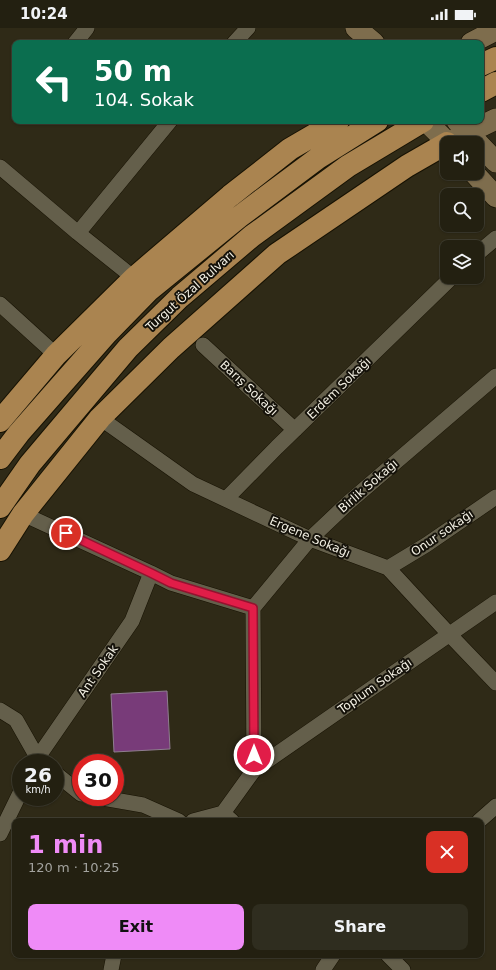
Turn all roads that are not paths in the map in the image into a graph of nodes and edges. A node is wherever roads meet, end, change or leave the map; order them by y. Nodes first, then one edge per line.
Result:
1 (87, 28) edge
2 (248, 28) edge
3 (352, 28) edge
4 (356, 28) edge
5 (496, 30) edge
6 (77, 40) edge
7 (237, 40) edge
8 (361, 40) edge
9 (370, 40) edge
10 (474, 40) edge
11 (496, 58) edge
12 (484, 64) edge
13 (496, 84) edge
14 (484, 90) edge
15 (495, 120) edge
16 (484, 122) edge
17 (168, 124) edge
18 (333, 124) edge
19 (372, 124) edge
20 (418, 124) edge
21 (429, 124) edge
22 (477, 124) edge
23 (463, 127) edge
24 (441, 136) edge
25 (455, 136) edge
26 (440, 147) edge
27 (440, 157) edge
28 (493, 158) edge
29 (407, 166) junction
30 (0, 167) edge
31 (480, 180) edge
32 (496, 197) edge
33 (78, 233) junction
34 (496, 238) edge
35 (484, 248) edge
36 (134, 278) junction
37 (445, 284) edge
38 (0, 304) edge
39 (203, 346) dead end
40 (56, 356) junction
41 (496, 376) edge
42 (100, 418) junction
43 (0, 421) edge
44 (294, 430) junction
45 (0, 458) edge
46 (496, 497) edge
47 (226, 499) junction
48 (0, 507) edge
49 (23, 514) junction
50 (310, 539) junction
51 (0, 550) edge
52 (388, 568) junction
53 (151, 573) junction
54 (496, 602) edge
55 (253, 608) junction
56 (448, 634) junction
57 (496, 683) edge
58 (0, 710) edge
59 (35, 754) edge
60 (44, 754) edge
61 (254, 770) junction
62 (64, 780) edge
63 (72, 787) edge
64 (124, 802) edge
65 (14, 806) edge
66 (496, 806) edge
67 (228, 817) edge
68 (172, 818) edge
69 (482, 818) edge
70 (0, 834) edge
71 (113, 958) edge
72 (332, 958) edge
73 (391, 958) edge
74 (111, 970) edge
75 (323, 970) edge
76 (403, 970) edge

1 - 6 street
2 - 7 street
3 - 8 main road
4 - 9 main road
5 - 10 main road
11 - 12 highway
13 - 14 highway
15 - 16 main road
15 - 28 main road
17 - 33 street
18 - 36 highway
19 - 45 highway, Turgut Özal Bulvarı
20 - 48 highway, Turgut Özal Bulvarı
21 - 24 main road
22 - 23 main road
23 - 25 main road
23 - 28 main road
26 - 29 highway
27 - 29 highway
29 - 42 highway
30 - 33 street
31 - 32 main road
33 - 36 street
34 - 35 street
36 - 40 highway
37 - 44 street, Erdem Sokağı
38 - 40 street
39 - 44 street, Barış Sokağı
40 - 43 highway
41 - 50 street, Birlik Sokağı
42 - 47 street, Ergene Sokağı
42 - 49 highway
44 - 47 street, Erdem Sokağı
46 - 52 street, Onur sokağı
47 - 50 street, Ergene Sokağı
49 - 51 highway
49 - 53 street
50 - 52 street, Ergene Sokağı
50 - 55 street, Birlik Sokağı
52 - 56 street, Ergene Sokağı
53 - 55 street
53 - 60 street, Ant Sokak
54 - 56 street, Toplum Sokağı
55 - 61 street
56 - 57 street, Ergene Sokağı
56 - 61 street, Toplum Sokağı
58 - 59 street
61 - 67 street, Toplum Sokağı
62 - 63 street
64 - 68 street
65 - 70 street
66 - 69 street
71 - 74 street
72 - 75 street
73 - 76 street

